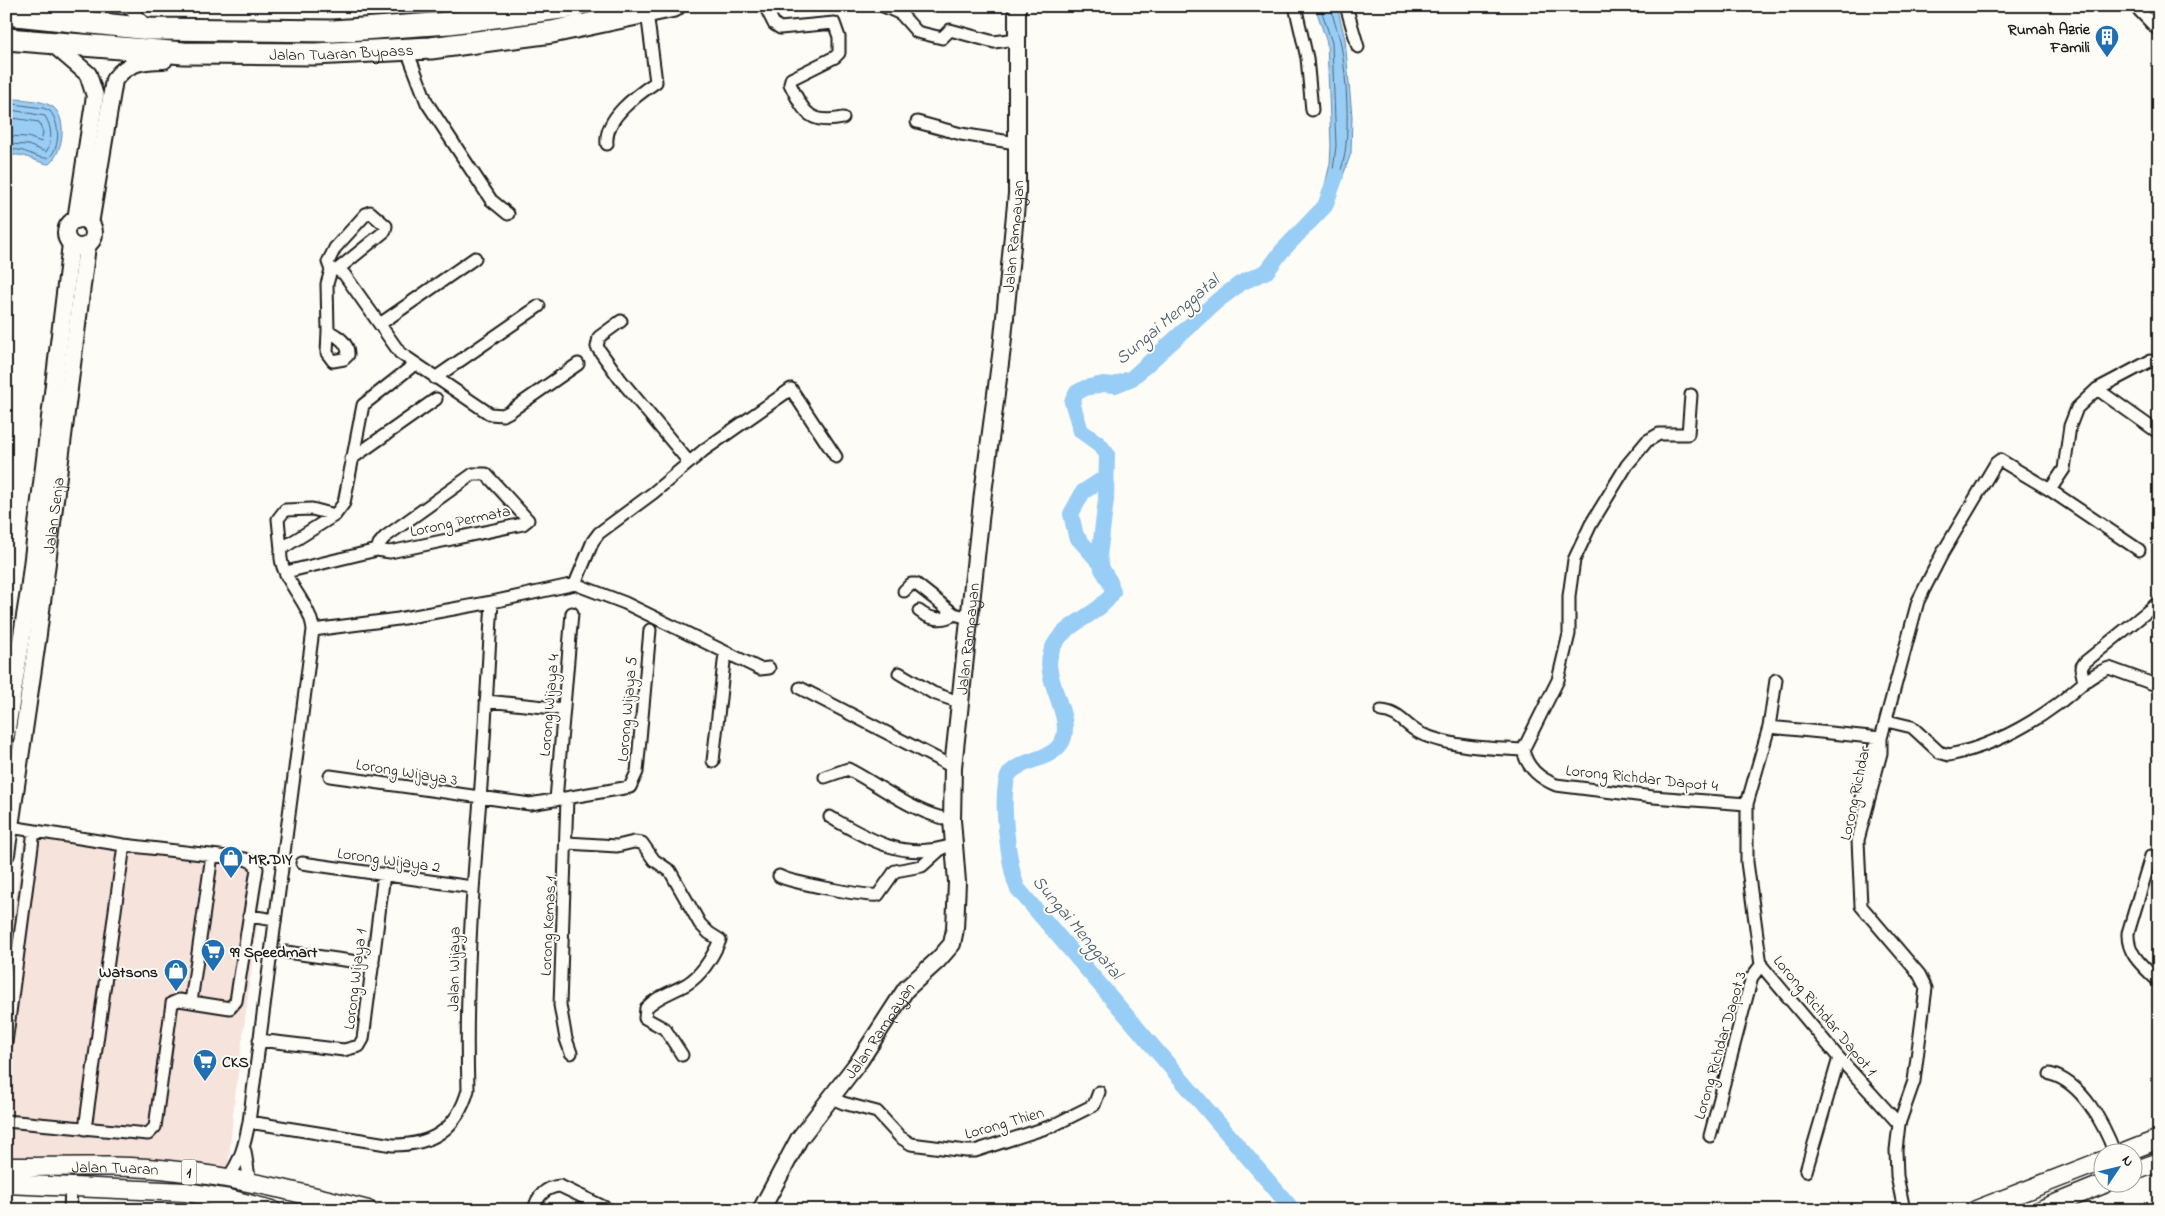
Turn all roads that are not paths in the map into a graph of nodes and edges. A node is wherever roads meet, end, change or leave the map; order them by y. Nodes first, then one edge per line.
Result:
1 (93, 6) edge
2 (127, 6) edge
3 (674, 6) edge
4 (765, 6) edge
5 (883, 6) edge
6 (1017, 6) edge
7 (1296, 6) edge
8 (1346, 6) edge
9 (2135, 6) edge
10 (563, 7) edge
11 (647, 12) junction
12 (6, 14) edge
13 (74, 20) junction
14 (150, 29) junction
15 (2159, 31) edge
16 (6, 39) edge
17 (1017, 39) junction
18 (53, 44) junction
19 (1358, 47) dead end
20 (406, 48) junction
21 (221, 53) junction
22 (1312, 110) dead end
23 (843, 118) dead end
24 (918, 122) dead end
25 (1016, 143) junction
26 (607, 144) dead end
27 (508, 214) dead end
28 (83, 222) junction
29 (79, 245) junction
30 (475, 258) dead end
31 (334, 270) junction
32 (538, 306) dead end
33 (621, 321) dead end
34 (380, 324) junction
35 (328, 331) dead end
36 (2159, 363) edge
37 (415, 364) junction
38 (578, 364) dead end
39 (435, 378) junction
40 (2097, 389) junction
41 (1691, 395) dead end
42 (436, 398) dead end
43 (2159, 433) edge
44 (836, 457) dead end
45 (352, 459) junction
46 (689, 462) junction
47 (2050, 490) junction
48 (335, 515) junction
49 (281, 549) junction
50 (377, 550) junction
51 (2139, 550) dead end
52 (286, 572) junction
53 (575, 584) junction
54 (904, 591) dead end
55 (492, 602) junction
56 (2159, 602) edge
57 (919, 611) dead end
58 (572, 613) dead end
59 (961, 616) junction
60 (313, 630) junction
61 (650, 630) dead end
62 (725, 653) junction
63 (769, 668) dead end
64 (899, 673) dead end
65 (1776, 680) dead end
66 (2084, 682) junction
67 (2159, 686) edge
68 (10, 687) edge
69 (800, 688) dead end
70 (486, 701) junction
71 (959, 702) junction
72 (564, 709) junction
73 (1381, 712) dead end
74 (1887, 721) junction
75 (1769, 727) junction
76 (6, 736) edge
77 (1881, 738) junction
78 (1524, 750) junction
79 (713, 761) dead end
80 (953, 767) junction
81 (330, 776) dead end
82 (825, 777) dead end
83 (480, 798) junction
84 (562, 799) junction
85 (1748, 804) junction
86 (830, 817) dead end
87 (952, 820) junction
88 (10, 827) junction
89 (34, 831) junction
90 (567, 843) junction
91 (124, 845) junction
92 (948, 846) junction
93 (6, 854) edge
94 (212, 855) junction
95 (2159, 859) edge
96 (302, 863) dead end
97 (384, 874) junction
98 (779, 876) dead end
99 (472, 887) junction
100 (250, 916) junction
101 (275, 920) junction
102 (286, 952) dead end
103 (373, 964) junction
104 (1761, 965) junction
105 (11, 973) edge
106 (2159, 982) edge
107 (191, 1002) junction
108 (260, 1040) junction
109 (6, 1043) edge
110 (571, 1053) dead end
111 (682, 1054) dead end
112 (1840, 1058) junction
113 (2050, 1074) dead end
114 (1099, 1092) dead end
115 (830, 1097) junction
116 (6, 1121) edge
117 (249, 1122) junction
118 (1899, 1124) junction
119 (85, 1129) junction
120 (1710, 1136) dead end
121 (2159, 1139) edge
122 (2111, 1144) edge
123 (2142, 1146) edge
124 (244, 1149) junction
125 (2159, 1162) edge
126 (2092, 1165) edge
127 (6, 1167) edge
128 (2142, 1168) edge
129 (1806, 1171) dead end
130 (228, 1179) junction
131 (6, 1184) edge
132 (250, 1184) junction
133 (72, 1186) junction
134 (2092, 1189) edge
135 (70, 1210) edge
136 (272, 1210) edge
137 (368, 1210) edge
138 (534, 1210) edge
139 (610, 1210) edge
140 (761, 1210) edge
141 (1904, 1210) edge
142 (1976, 1210) edge
143 (2040, 1210) edge

1 - 13 street
2 - 14 street
3 - 11 highway, Jalan Tuaran Bypass
4 - 23 street
5 - 17 street
6 - 17 main road, Jalan Rampayan
7 - 22 street
8 - 19 street
9 - 15 street
10 - 14 highway, Jalan Tuaran Bypass
11 - 20 highway, Jalan Tuaran Bypass
11 - 26 street
12 - 13 highway, Jalan Tuaran Bypass
13 - 14 highway, Jalan Tuaran Bypass
16 - 18 highway, Jalan Tuaran Bypass
17 - 25 main road, Jalan Rampayan
18 - 21 highway, Jalan Tuaran Bypass
18 - 28 main road, Jalan Senja
20 - 21 highway, Jalan Tuaran Bypass
20 - 27 street
21 - 28 main road, Jalan Senja
24 - 25 street
25 - 59 main road, Jalan Rampayan
28 - 29 main road, Jalan Senja
28 - 29 main road, Jalan Senja
29 - 68 main road, Jalan Senja
29 - 88 main road, Jalan Senja
30 - 34 street
31 - 31 street
31 - 34 street
31 - 35 street
32 - 39 street
33 - 46 street
34 - 37 street
36 - 40 street
37 - 39 street
37 - 45 street
38 - 39 street
40 - 43 street
40 - 47 street
41 - 78 street
42 - 45 street
44 - 46 street
45 - 48 street
46 - 53 street
47 - 51 street
47 - 74 street, Lorong Richdar
48 - 49 street
48 - 49 street
49 - 52 street
50 - 50 street, Lorong Permata
50 - 52 street, Lorong Permata
52 - 60 street
53 - 55 street
53 - 62 street
54 - 59 street
55 - 60 street
55 - 70 street, Jalan Wijaya
56 - 66 street
57 - 59 street
58 - 72 street, Lorong Wijaya 4
59 - 71 main road, Jalan Rampayan
60 - 101 street
61 - 84 street, Lorong Wijaya 5
62 - 63 street
62 - 79 street
64 - 71 street
65 - 75 street, Lorong Richdar Dapot 1
66 - 67 street
66 - 74 street
68 - 76 main road, Jalan Senja
69 - 80 street
70 - 72 street
70 - 83 street, Jalan Wijaya
71 - 80 main road, Jalan Rampayan
72 - 84 street, Lorong Wijaya 4
73 - 78 street
74 - 77 street, Lorong Richdar
75 - 77 street
75 - 85 street, Lorong Richdar Dapot 1
77 - 118 street, Lorong Richdar
78 - 85 street, Lorong Richdar Dapot 4
80 - 87 main road, Jalan Rampayan
81 - 83 street, Lorong Wijaya 3
82 - 87 street
83 - 84 street, Lorong Wijaya 5
83 - 99 street, Jalan Wijaya
84 - 90 street, Lorong Kemas 1
85 - 104 street, Lorong Richdar Dapot 1
86 - 92 street
87 - 92 main road, Jalan Rampayan
88 - 89 street
88 - 93 main road, Jalan Senja
89 - 91 street
89 - 105 street
90 - 110 street, Lorong Kemas 1
90 - 111 street
91 - 94 street
91 - 119 street
92 - 98 street
92 - 115 main road, Jalan Rampayan
94 - 100 street
94 - 107 street
95 - 106 street
96 - 97 street, Lorong Wijaya 2
97 - 99 street, Lorong Wijaya 2
97 - 103 street, Lorong Wijaya 1
99 - 117 street, Jalan Wijaya
100 - 101 street
100 - 107 street
101 - 108 street
102 - 103 street
103 - 108 street, Lorong Wijaya 1
104 - 112 street, Lorong Richdar Dapot 1
104 - 120 street, Lorong Richdar Dapot 3
105 - 109 street
107 - 119 street
108 - 117 street
112 - 118 street, Lorong Richdar Dapot 1
112 - 129 street
113 - 122 street
114 - 115 street, Lorong Thien
115 - 140 main road, Jalan Rampayan
116 - 119 street
117 - 124 street
118 - 141 street, Lorong Richdar
121 - 123 main road
124 - 130 street
124 - 132 street
125 - 128 main road
126 - 142 main road
127 - 130 main road, Jalan Tuaran / 1
130 - 132 main road, Jalan Tuaran / 1
131 - 133 main road, Jalan Tuaran / 1
132 - 137 main road, Jalan Tuaran / 1
133 - 135 street
133 - 136 main road, Jalan Tuaran / 1
134 - 143 main road
138 - 139 street

